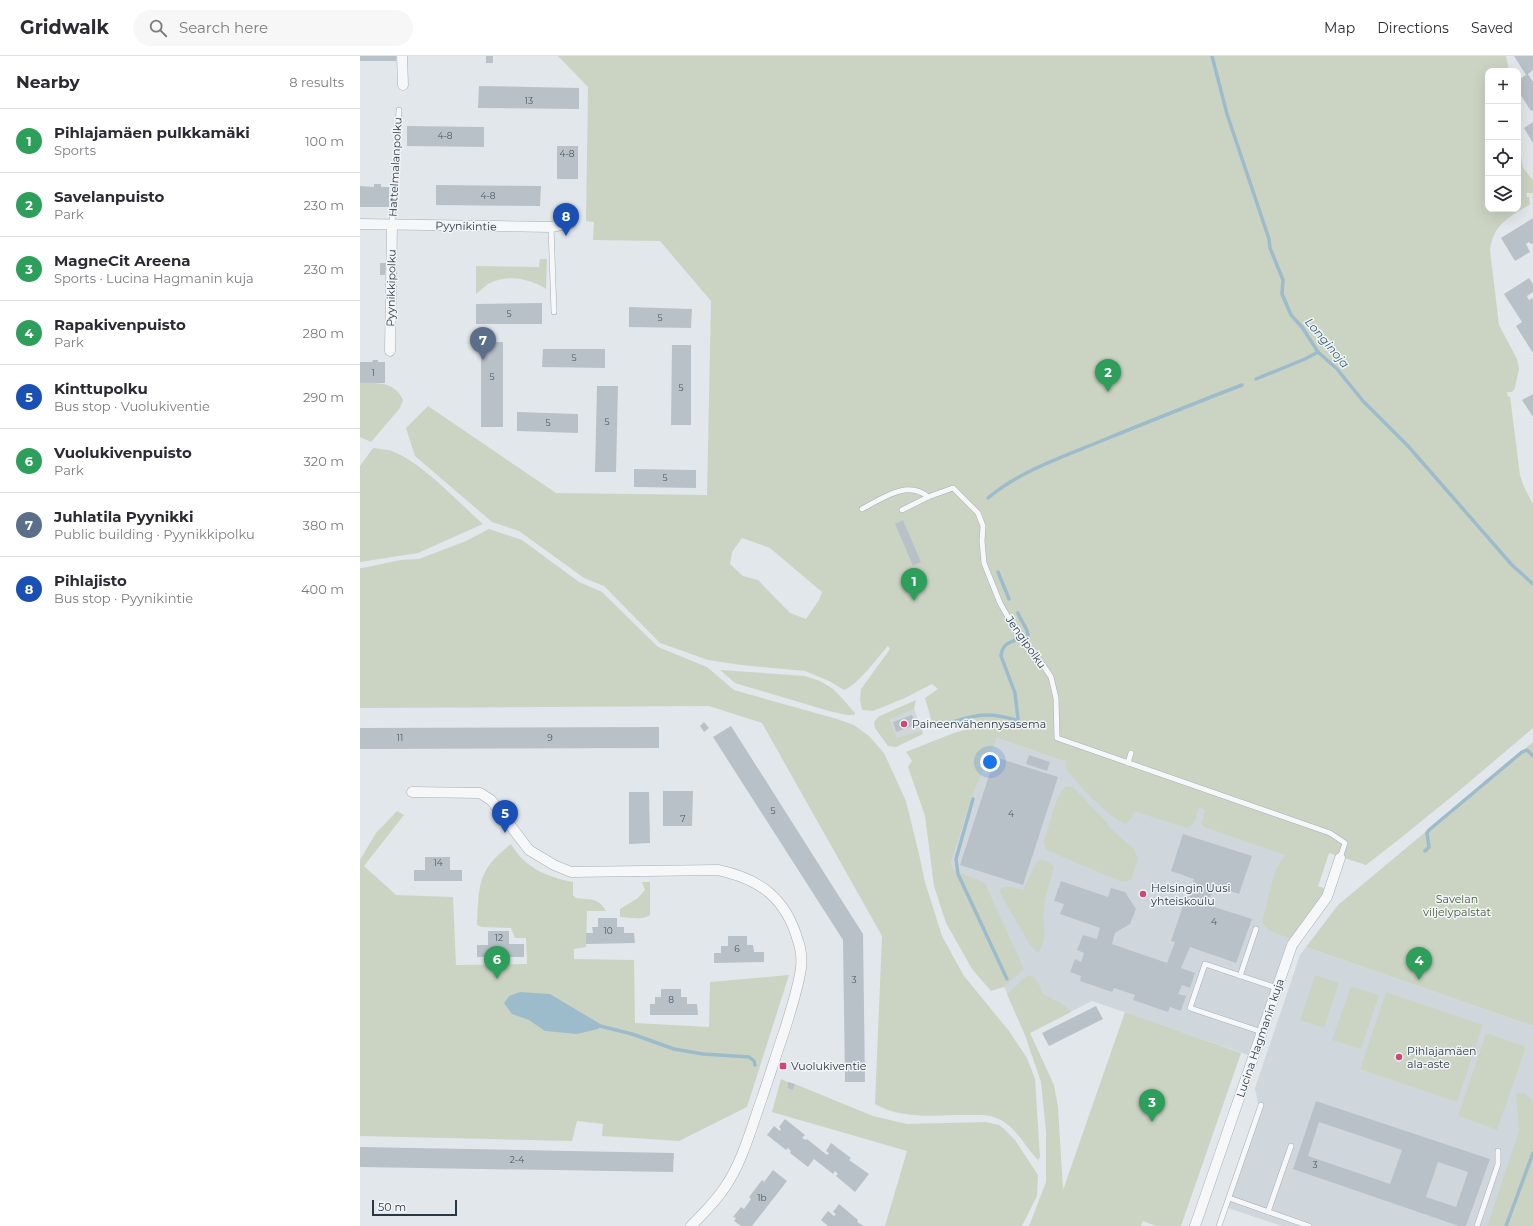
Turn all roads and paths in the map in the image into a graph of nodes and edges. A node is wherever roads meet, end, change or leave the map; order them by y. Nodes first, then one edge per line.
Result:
1 (402, 56) edge
2 (403, 85) dead end
3 (398, 110) dead end
4 (571, 223) dead end
5 (360, 224) edge
6 (392, 224) junction
7 (551, 227) junction
8 (554, 312) dead end
9 (390, 351) dead end
10 (928, 497) junction
11 (862, 509) dead end
12 (902, 510) dead end
13 (1130, 753) dead end
14 (1128, 763) junction
15 (412, 792) dead end
16 (1340, 858) joint
17 (1256, 930) dead end
18 (1240, 976) junction
19 (1277, 988) junction
20 (1262, 1032) junction
21 (1261, 1105) dead end
22 (1291, 1146) dead end
23 (1498, 1152) dead end
24 (1229, 1198) junction
25 (1268, 1212) junction
26 (691, 1226) edge
27 (1195, 1226) edge
28 (1219, 1226) edge
29 (1309, 1226) edge
30 (1477, 1226) edge

1 - 2 street
3 - 6 lane, Hattelmalanpolku
4 - 7 street, Pyynikintie
5 - 6 street, Pyynikintie
6 - 7 street, Pyynikintie
6 - 9 street, Pyynikkipolku
7 - 8 lane
10 - 11 lane
10 - 12 lane
10 - 14 lane, Jengipolku
13 - 14 lane
14 - 16 lane
15 - 26 street
16 - 19 street, Lucina Hagmanin kuja
17 - 18 lane
18 - 19 lane
18 - 20 lane
19 - 20 street, Lucina Hagmanin kuja
20 - 27 street, Lucina Hagmanin kuja
21 - 24 lane
22 - 25 lane
23 - 30 lane
24 - 25 lane
24 - 28 lane
25 - 29 lane

